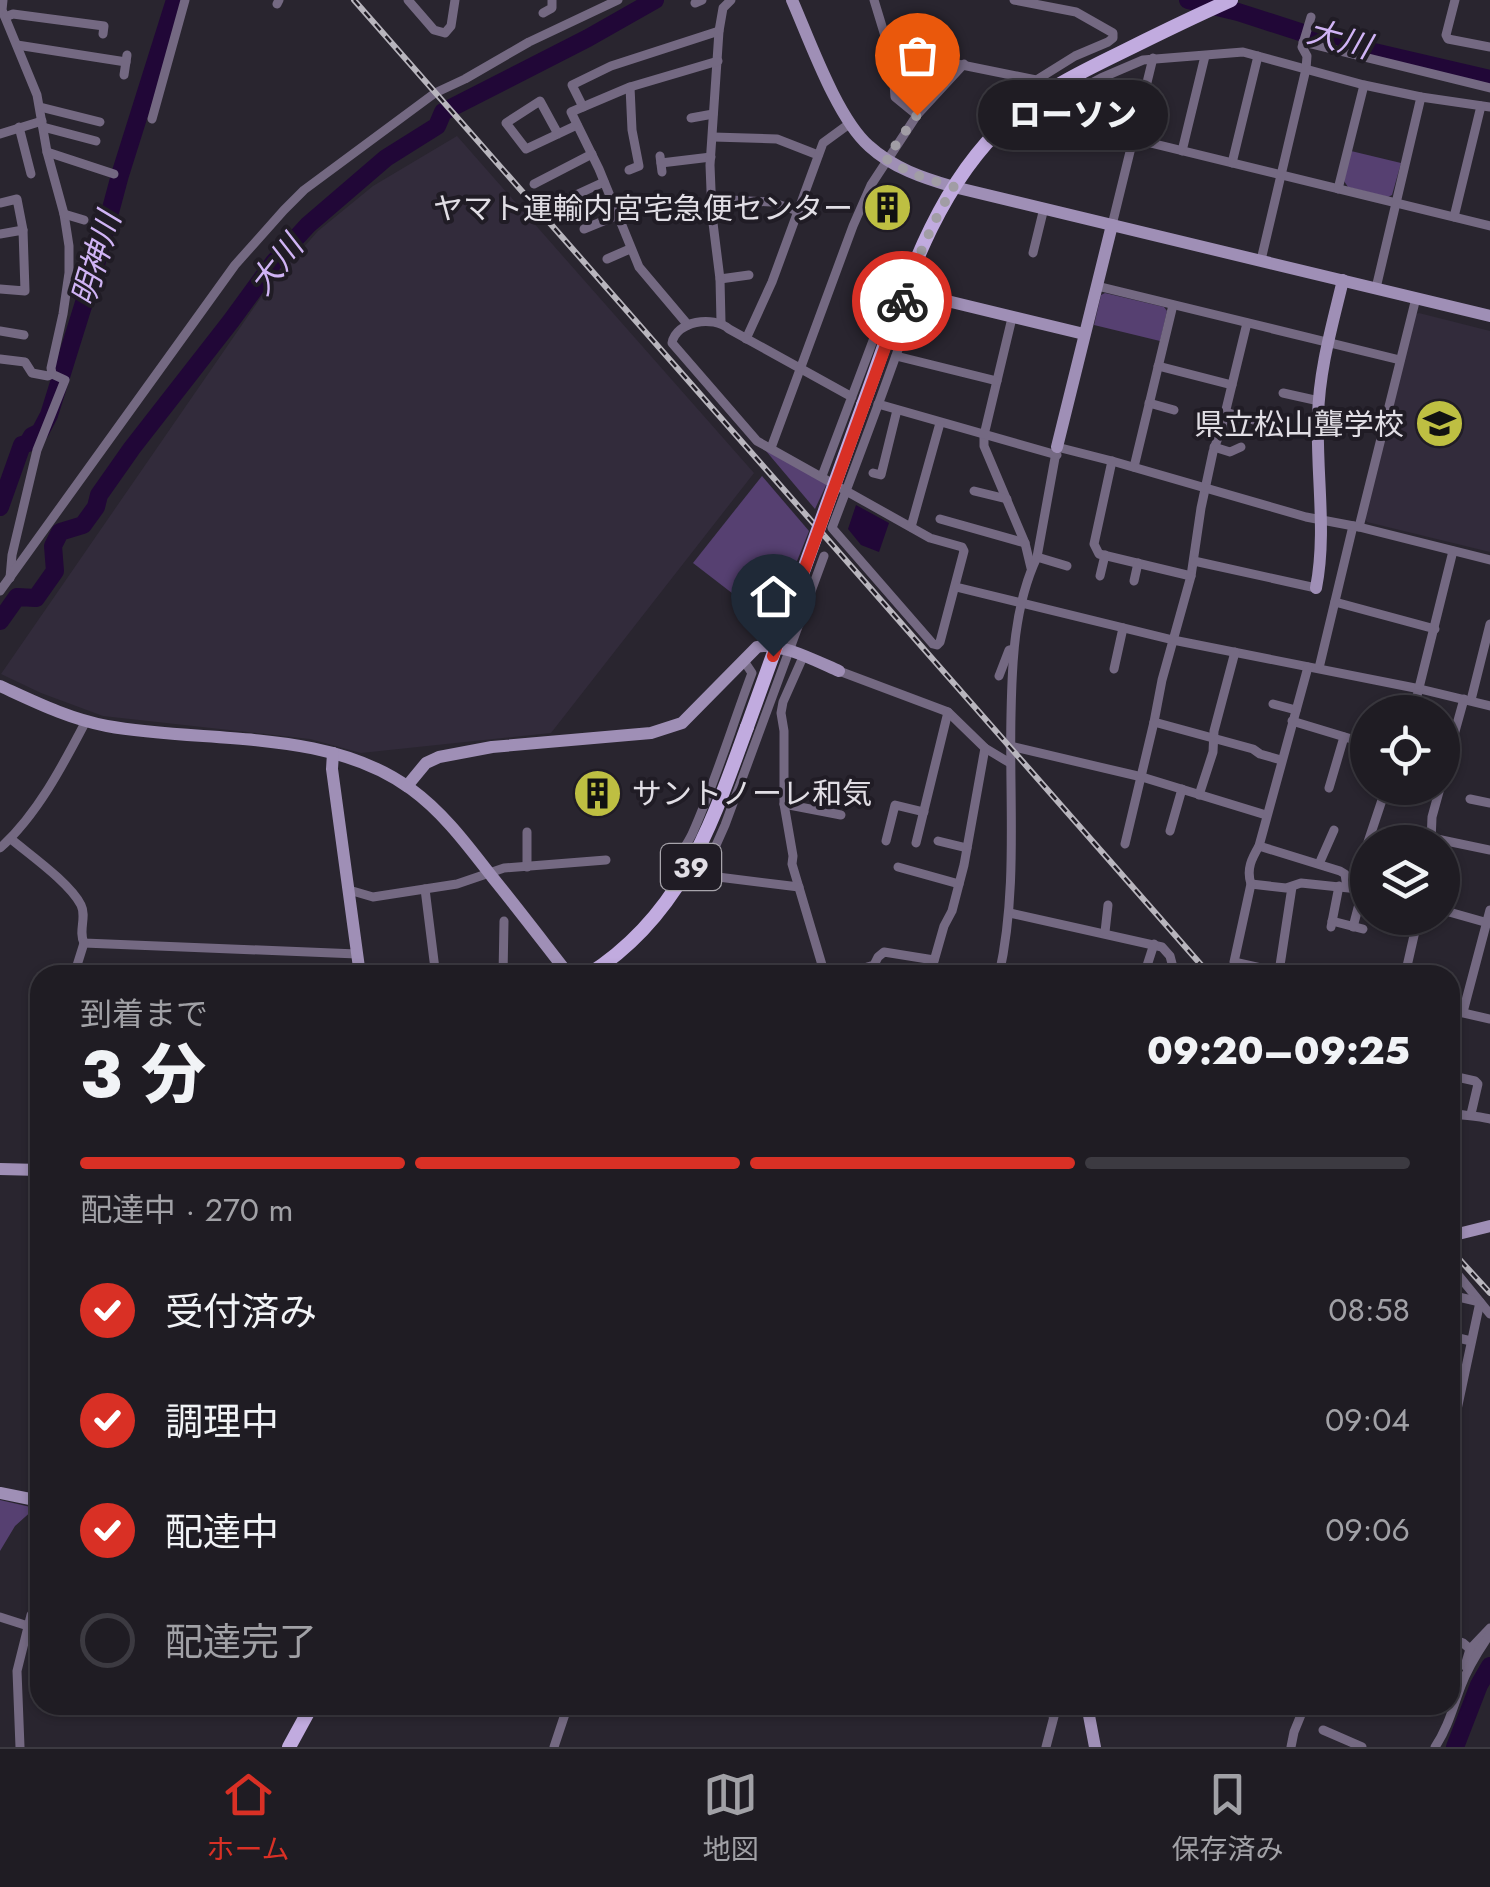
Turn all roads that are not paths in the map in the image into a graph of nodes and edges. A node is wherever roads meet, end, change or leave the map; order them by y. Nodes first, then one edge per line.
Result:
1 (3, 0) edge
2 (185, 0) edge
3 (408, 0) edge
4 (455, 0) edge
5 (552, 0) edge
6 (618, 0) edge
7 (731, 0) edge
8 (792, 0) edge
9 (874, 0) edge
10 (1014, 0) edge
11 (1230, 0) edge
12 (1455, 0) edge
13 (543, 13) dead end
14 (5, 17) junction
15 (718, 31) junction
16 (103, 34) dead end
17 (17, 45) junction
18 (1490, 47) edge
19 (888, 50) junction
20 (1205, 56) junction
21 (1258, 56) junction
22 (1153, 58) junction
23 (718, 61) junction
24 (964, 64) junction
25 (1306, 69) junction
26 (124, 75) dead end
27 (1036, 80) junction
28 (1364, 85) junction
29 (630, 87) junction
30 (1490, 88) edge
31 (1422, 97) junction
32 (1486, 106) edge
33 (40, 107) junction
34 (583, 107) junction
35 (714, 114) junction
36 (917, 115) junction
37 (1040, 116) junction
38 (1012, 117) junction
39 (152, 118) dead end
40 (692, 118) dead end
41 (100, 122) dead end
42 (42, 124) junction
43 (850, 124) junction
44 (577, 125) junction
45 (20, 127) junction
46 (0, 134) edge
47 (558, 134) junction
48 (712, 136) junction
49 (1132, 140) junction
50 (96, 142) dead end
51 (1182, 151) junction
52 (47, 152) junction
53 (592, 154) junction
54 (818, 155) junction
55 (711, 156) junction
56 (886, 159) junction
57 (661, 163) dead end
58 (1232, 163) junction
59 (628, 170) dead end
60 (30, 174) dead end
61 (114, 174) dead end
62 (1280, 175) junction
63 (604, 182) junction
64 (534, 184) dead end
65 (954, 187) junction
66 (1338, 189) junction
67 (567, 200) dead end
68 (711, 200) junction
69 (0, 203) edge
70 (1396, 203) junction
71 (635, 204) dead end
72 (1044, 208) junction
73 (798, 211) junction
74 (617, 213) junction
75 (64, 214) junction
76 (1454, 218) junction
77 (84, 220) dead end
78 (1112, 225) junction
79 (1490, 226) edge
80 (584, 229) dead end
81 (24, 230) junction
82 (0, 234) edge
83 (630, 248) junction
84 (1033, 254) dead end
85 (606, 258) dead end
86 (1261, 260) junction
87 (750, 275) dead end
88 (720, 279) junction
89 (1343, 280) junction
90 (1097, 286) junction
91 (1376, 288) junction
92 (0, 289) edge
93 (906, 291) junction
94 (1416, 298) junction
95 (666, 299) junction
96 (1173, 305) junction
97 (654, 309) dead end
98 (897, 315) junction
99 (1490, 316) edge
100 (1012, 318) junction
101 (721, 322) junction
102 (1246, 323) junction
103 (688, 325) junction
104 (0, 331) edge
105 (1084, 334) junction
106 (24, 335) dead end
107 (746, 338) junction
108 (1328, 342) junction
109 (896, 356) junction
110 (0, 359) edge
111 (1400, 360) junction
112 (1158, 366) junction
113 (801, 369) junction
114 (56, 376) junction
115 (997, 381) junction
116 (1232, 385) junction
117 (1283, 392) dead end
118 (1318, 400) junction
119 (864, 402) junction
120 (1149, 403) junction
121 (898, 410) junction
122 (1174, 410) dead end
123 (1225, 412) junction
124 (940, 424) junction
125 (1275, 426) dead end
126 (984, 435) junction
127 (1214, 447) junction
128 (1242, 447) dead end
129 (771, 448) junction
130 (1057, 451) junction
131 (1112, 460) junction
132 (1134, 467) junction
133 (873, 473) dead end
134 (822, 476) junction
135 (1205, 488) junction
136 (846, 490) junction
137 (974, 490) dead end
138 (1007, 499) junction
139 (940, 519) dead end
140 (1321, 520) junction
141 (911, 527) junction
142 (1356, 527) junction
143 (1025, 542) junction
144 (1453, 551) junction
145 (824, 556) dead end
146 (1105, 556) junction
147 (1038, 557) junction
148 (1490, 560) edge
149 (1194, 561) junction
150 (1138, 564) junction
151 (1067, 566) dead end
152 (1031, 570) junction
153 (1100, 576) dead end
154 (1191, 576) junction
155 (10, 578) junction
156 (1134, 581) dead end
157 (956, 587) junction
158 (1316, 588) joint
159 (0, 591) edge
160 (1335, 602) junction
161 (1022, 604) junction
162 (1490, 624) edge
163 (1122, 628) junction
164 (1435, 629) junction
165 (1173, 640) junction
166 (1013, 649) junction
167 (788, 650) junction
168 (1235, 652) junction
169 (803, 657) junction
170 (744, 662) junction
171 (1313, 667) junction
172 (1114, 669) dead end
173 (838, 671) joint
174 (999, 676) dead end
175 (0, 686) edge
176 (1420, 688) junction
177 (1418, 695) edge
178 (1468, 700) junction
179 (1273, 704) dead end
180 (1490, 706) edge
181 (1296, 710) junction
182 (948, 712) junction
183 (86, 721) junction
184 (1292, 721) junction
185 (1154, 722) junction
186 (1460, 722) edge
187 (1344, 737) junction
188 (1213, 738) junction
189 (1350, 739) edge
190 (1010, 746) junction
191 (986, 748) junction
192 (333, 753) junction
193 (1281, 760) junction
194 (1010, 763) junction
195 (1142, 777) junction
196 (407, 786) junction
197 (1330, 788) dead end
198 (1182, 790) junction
199 (1199, 795) junction
200 (1470, 799) dead end
201 (1490, 803) edge
202 (784, 804) junction
203 (924, 812) junction
204 (841, 815) dead end
205 (1266, 815) junction
206 (1334, 830) dead end
207 (1170, 831) dead end
208 (528, 832) dead end
209 (11, 838) junction
210 (886, 840) dead end
211 (938, 841) dead end
212 (916, 843) dead end
213 (1125, 844) dead end
214 (1460, 845) edge
215 (590, 846) dead end
216 (1259, 846) junction
217 (0, 848) edge
218 (560, 848) dead end
219 (967, 848) junction
220 (1490, 850) edge
221 (606, 860) dead end
222 (592, 862) junction
223 (561, 864) junction
224 (1319, 864) junction
225 (527, 866) junction
226 (898, 866) dead end
227 (489, 872) junction
228 (702, 874) junction
229 (1350, 881) edge
230 (681, 882) junction
231 (959, 884) junction
232 (1251, 884) junction
233 (799, 887) junction
234 (1292, 887) junction
235 (1350, 888) edge
236 (1355, 888) edge
237 (424, 889) junction
238 (349, 890) junction
239 (1108, 905) dead end
240 (1490, 910) edge
241 (1010, 913) junction
242 (1460, 915) edge
243 (504, 920) dead end
244 (1488, 923) edge
245 (1105, 932) junction
246 (1414, 935) edge
247 (84, 943) junction
248 (1154, 944) junction
249 (358, 954) junction
250 (934, 960) junction
251 (77, 965) edge
252 (359, 965) edge
253 (435, 965) edge
254 (504, 965) edge
255 (560, 965) edge
256 (602, 965) edge
257 (823, 965) edge
258 (875, 965) edge
259 (932, 965) edge
260 (1001, 965) edge
261 (1147, 965) edge
262 (1172, 965) edge
263 (1248, 965) edge
264 (1280, 965) edge
265 (1407, 965) edge
266 (1460, 1012) edge
267 (1463, 1012) junction
268 (1490, 1018) edge
269 (1460, 1078) edge
270 (1471, 1114) junction
271 (1460, 1115) edge
272 (1490, 1119) edge
273 (0, 1169) edge
274 (30, 1170) edge
275 (1489, 1222) edge
276 (1460, 1232) edge
277 (1460, 1277) edge
278 (1460, 1297) edge
279 (1480, 1302) junction
280 (1490, 1314) edge
281 (1460, 1338) edge
282 (1471, 1341) junction
283 (1460, 1386) edge
284 (0, 1493) edge
285 (30, 1499) edge
286 (0, 1617) edge
287 (30, 1619) edge
288 (28, 1626) junction
289 (1490, 1631) edge
290 (1460, 1642) edge
291 (1470, 1650) junction
292 (1462, 1684) junction
293 (1460, 1690) edge
294 (307, 1715) edge
295 (565, 1715) edge
296 (1055, 1715) edge
297 (1089, 1715) edge
298 (1301, 1715) edge
299 (1452, 1715) edge
300 (1323, 1730) dead end
301 (20, 1747) edge
302 (289, 1747) edge
303 (554, 1747) edge
304 (1046, 1747) edge
305 (1095, 1747) edge
306 (1291, 1747) edge
307 (1362, 1747) edge
308 (1435, 1747) edge

1 - 14 street
2 - 39 street
3 - 4 street
5 - 13 street
6 - 155 street
7 - 15 street
8 - 43 street
9 - 19 street
10 - 27 street
11 - 38 main road, 39
12 - 18 street
14 - 16 street
14 - 17 street
15 - 23 street
15 - 34 street
17 - 26 street
17 - 33 street
19 - 24 street
19 - 36 street
20 - 21 street
20 - 22 street
20 - 51 street
21 - 25 street
21 - 58 street
22 - 37 street
22 - 49 street
23 - 29 street
23 - 35 street
24 - 27 street
24 - 36 street
25 - 28 street
25 - 30 street
25 - 62 street
27 - 38 street
28 - 31 street
28 - 66 street
29 - 34 street
29 - 59 street
31 - 32 street
31 - 70 street
32 - 76 street
33 - 41 street
33 - 42 street
34 - 44 street
35 - 40 street
35 - 48 street
36 - 56 street
37 - 38 street
37 - 49 street
38 - 65 main road, 39
42 - 45 street
42 - 50 street
42 - 52 street
43 - 54 street
43 - 56 street
44 - 47 street
44 - 53 street
45 - 46 street
45 - 60 street
47 - 47 street
48 - 54 street
48 - 55 street
49 - 51 street
49 - 78 street
51 - 58 street
52 - 61 street
52 - 75 street
53 - 63 street
53 - 64 street
54 - 73 street
55 - 57 street
55 - 68 street
56 - 65 street
56 - 113 street
58 - 62 street
62 - 66 street
62 - 86 street
63 - 67 street
63 - 74 street
65 - 72 street
65 - 93 main road, 39
66 - 70 street
68 - 73 street
68 - 88 street
69 - 81 street
70 - 76 street
70 - 91 street
71 - 74 street
72 - 78 street
72 - 84 street
73 - 107 street
74 - 80 street
74 - 83 street
75 - 77 street
75 - 114 street
76 - 79 street
78 - 86 street
78 - 90 street
81 - 82 street
81 - 92 street
83 - 85 street
83 - 95 street
86 - 89 street
87 - 88 street
88 - 101 street
89 - 91 street
89 - 108 street
90 - 96 street
90 - 105 street
91 - 94 street
93 - 98 main road, 39
93 - 100 street
94 - 99 street
94 - 111 street
95 - 97 street
95 - 103 street
96 - 102 street
96 - 112 street
98 - 109 street
98 - 119 main road, 39
100 - 105 street
100 - 115 street
101 - 103 street
101 - 107 street
102 - 108 street
102 - 116 street
103 - 129 street
104 - 106 street
105 - 130 street
107 - 113 street
108 - 111 street
108 - 118 street
109 - 115 street
109 - 119 street
110 - 114 street
111 - 142 street
112 - 116 street
112 - 120 street
113 - 119 street
113 - 129 street
114 - 155 street
115 - 126 street
116 - 123 street
117 - 118 street
118 - 140 street
119 - 121 street
119 - 134 street
119 - 136 street
119 - 230 main road, 39, bridge
120 - 122 street
120 - 132 street
121 - 124 street
121 - 133 street
123 - 125 street
123 - 127 street
124 - 126 street
124 - 141 street
126 - 130 street
126 - 138 street
127 - 128 street
127 - 135 street
129 - 134 street
130 - 131 street
130 - 147 street
131 - 132 street
131 - 146 street
132 - 135 street
134 - 136 street
135 - 140 street
135 - 149 street
136 - 141 street
136 - 157 street
137 - 138 street
138 - 143 street
139 - 143 street
140 - 142 street
140 - 158 street
141 - 157 street
142 - 144 street
142 - 160 street
143 - 152 street
144 - 148 street
144 - 164 street
145 - 167 street
146 - 150 street
146 - 153 street
147 - 151 street
147 - 152 street
149 - 154 street
149 - 158 street
150 - 154 street
150 - 156 street
152 - 161 street
154 - 165 street
155 - 159 street
157 - 161 street
160 - 164 street
160 - 171 street
161 - 163 street
161 - 166 street
162 - 178 street
163 - 165 street
163 - 172 street
164 - 176 street
165 - 168 street
165 - 185 street
166 - 174 street
166 - 190 street
167 - 169 street
167 - 170 street
167 - 228 street
168 - 171 street
168 - 188 street
169 - 173 street
169 - 202 street
170 - 196 street
170 - 230 street
171 - 176 street
171 - 181 street
173 - 182 street
175 - 183 street
176 - 177 street
176 - 178 street
178 - 180 street
178 - 186 street
179 - 181 street
181 - 184 street
182 - 191 street
182 - 203 street
183 - 192 street
183 - 209 street
184 - 187 street
184 - 193 street
185 - 188 street
185 - 195 street
187 - 189 street
187 - 197 street
188 - 193 street
188 - 199 street
190 - 194 street
190 - 195 street
191 - 194 street
191 - 219 street
192 - 196 street
192 - 238 street
193 - 205 street
194 - 241 street
195 - 198 street
195 - 213 street
196 - 227 street
198 - 199 street
198 - 207 street
199 - 205 street
200 - 201 street
202 - 204 street
202 - 233 street
203 - 210 street
203 - 212 street
205 - 216 street
206 - 224 street
208 - 225 street
209 - 217 street
209 - 247 street
211 - 219 street
214 - 220 street
215 - 222 street
216 - 224 street
216 - 232 street
218 - 223 street
219 - 231 street
221 - 222 street
222 - 223 street
223 - 225 street
224 - 229 street
225 - 227 street
226 - 231 street
227 - 237 street
227 - 255 street
228 - 230 street
228 - 233 street
230 - 256 main road, 39
231 - 250 street
232 - 234 street
232 - 263 street
233 - 257 street
234 - 235 street
234 - 264 street
236 - 236 street
237 - 238 street
237 - 253 street
238 - 249 street
239 - 245 street
240 - 244 street
241 - 245 street
241 - 260 street
242 - 244 street
243 - 254 street
244 - 267 street
245 - 248 street
246 - 265 street
247 - 249 street
247 - 251 street
248 - 261 street
248 - 262 street
249 - 252 street
250 - 258 street
250 - 259 street
266 - 267 street
267 - 268 street
269 - 270 street
270 - 271 street
270 - 272 street
273 - 274 street
275 - 276 street
277 - 279 street
278 - 279 street
279 - 280 street
279 - 282 street
281 - 282 street
282 - 283 street
284 - 285 street
286 - 288 street
287 - 288 street
288 - 301 street
289 - 291 street
289 - 292 street
290 - 291 street
291 - 292 street
292 - 293 street
294 - 302 main road
295 - 303 street
296 - 304 street
297 - 305 street
298 - 306 street
299 - 308 street
300 - 307 street

